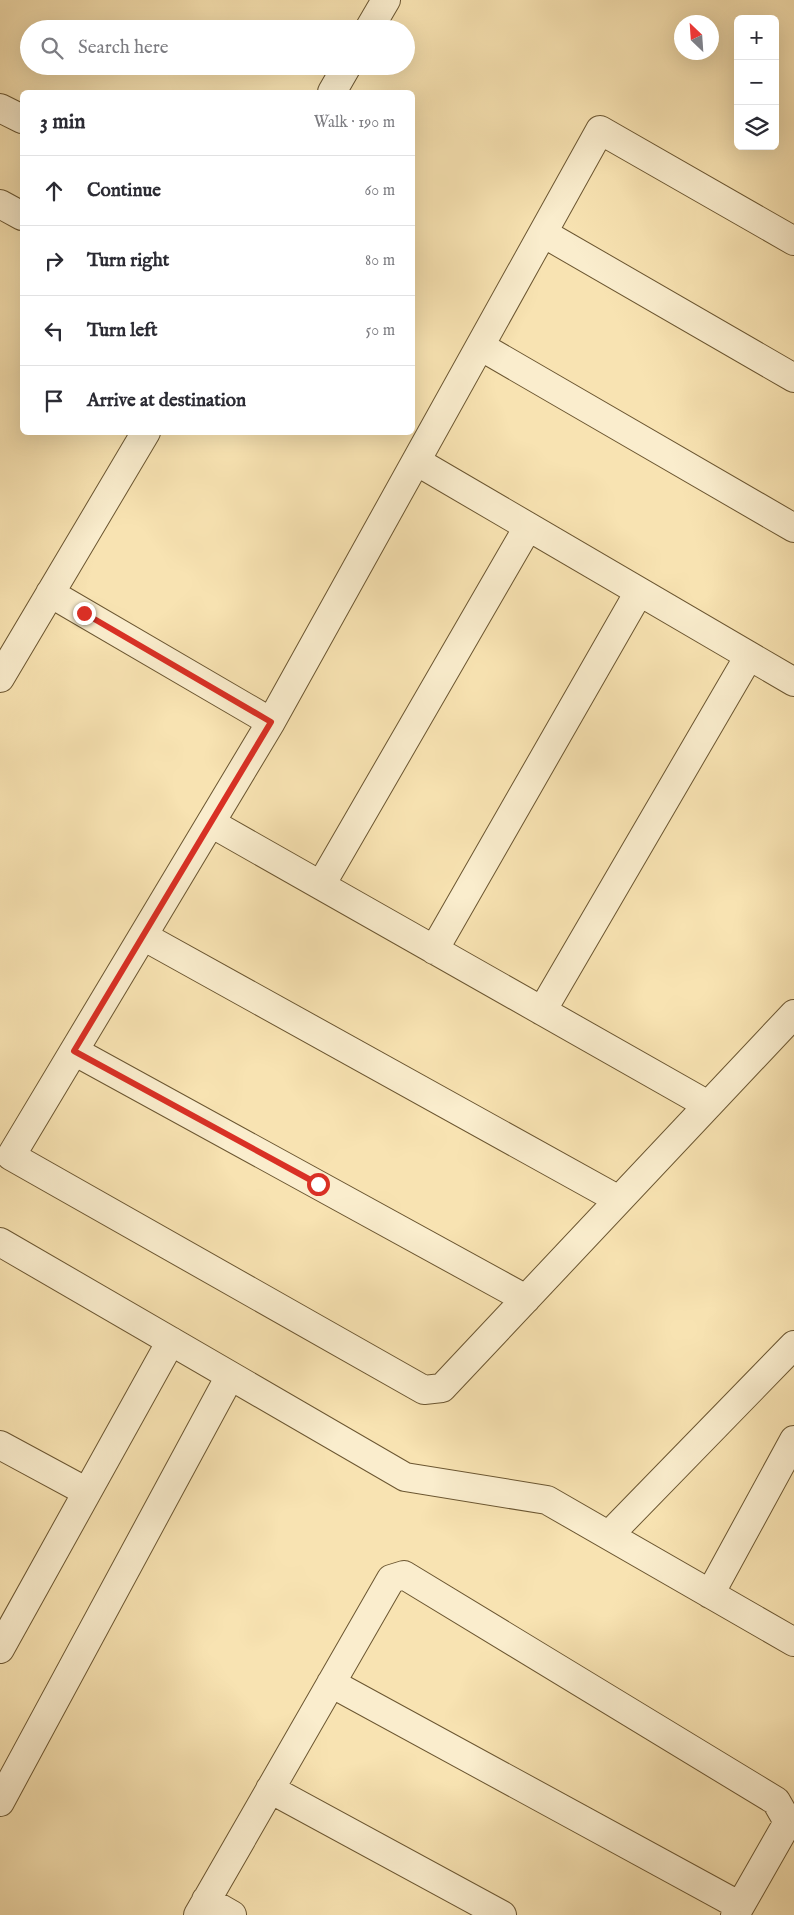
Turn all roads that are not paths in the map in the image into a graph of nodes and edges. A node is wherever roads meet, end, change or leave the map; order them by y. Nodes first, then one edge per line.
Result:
1 (386, 0) edge
2 (375, 20) edge
3 (342, 75) edge
4 (333, 90) edge
5 (0, 108) edge
6 (20, 118) edge
7 (0, 204) edge
8 (20, 215) edge
9 (543, 233) junction
10 (794, 241) edge
11 (480, 346) junction
12 (794, 378) edge
13 (144, 435) edge
14 (416, 461) junction
15 (528, 527) junction
16 (794, 528) edge
17 (640, 592) junction
18 (50, 593) junction
19 (749, 656) junction
20 (0, 678) edge
21 (794, 682) edge
22 (271, 722) junction
23 (211, 822) junction
24 (321, 885) junction
25 (143, 936) junction
26 (434, 950) junction
27 (542, 1011) junction
28 (794, 1014) edge
29 (74, 1051) junction
30 (708, 1105) junction
31 (6, 1153) edge
32 (619, 1200) junction
33 (0, 1242) edge
34 (526, 1298) junction
35 (171, 1341) junction
36 (794, 1345) edge
37 (230, 1376) junction
38 (794, 1440) edge
39 (0, 1445) edge
40 (87, 1492) junction
41 (609, 1535) junction
42 (710, 1594) junction
43 (8, 1616) edge
44 (794, 1642) edge
45 (0, 1649) edge
46 (331, 1683) junction
47 (270, 1789) junction
48 (0, 1802) edge
49 (202, 1908) edge
50 (738, 1911) edge
51 (232, 1915) edge
52 (502, 1915) edge

1 - 2 street
3 - 4 street
5 - 6 street
7 - 8 street
9 - 10 street
9 - 11 street
9 - 12 street
11 - 14 street
11 - 16 street
13 - 18 street
14 - 15 street
14 - 22 street
15 - 17 street
15 - 24 street
17 - 19 street
17 - 26 street
18 - 20 street
18 - 22 street
19 - 21 street
19 - 27 street
22 - 23 street
23 - 24 street
23 - 25 street
24 - 26 street
25 - 29 street
25 - 32 street
26 - 27 street
27 - 30 street
28 - 30 street
29 - 31 street
29 - 34 street
30 - 32 street
31 - 34 street
32 - 34 street
33 - 35 street
35 - 37 street
35 - 40 street
36 - 41 street
37 - 41 street
37 - 48 street
38 - 42 street
39 - 40 street
40 - 43 street
41 - 42 street
42 - 44 street
43 - 45 street
46 - 47 street
46 - 50 street
46 - 50 street
47 - 49 street
47 - 52 street
49 - 51 street

